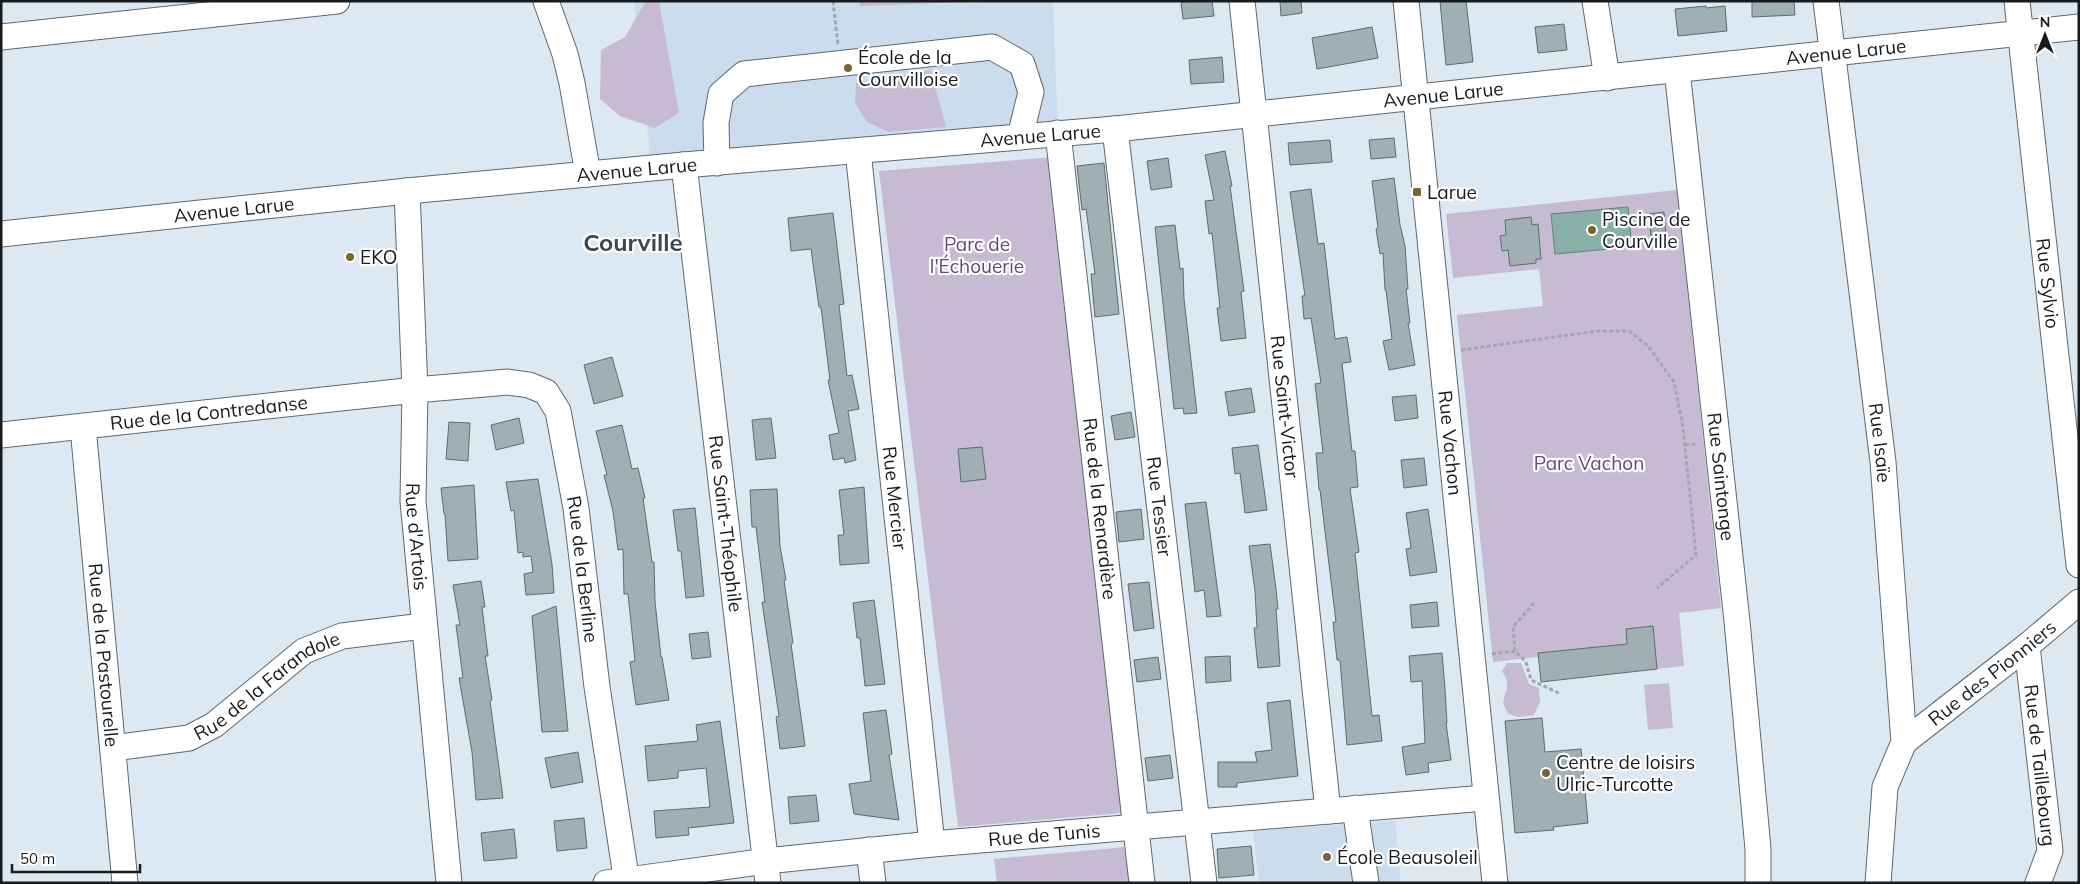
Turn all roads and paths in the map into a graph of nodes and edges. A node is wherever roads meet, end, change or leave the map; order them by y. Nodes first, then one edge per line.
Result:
1 (337, 1) edge
2 (546, 1) edge
3 (833, 1) edge
4 (1242, 1) edge
5 (1406, 1) edge
6 (1595, 1) edge
7 (1826, 1) edge
8 (2017, 1) edge
9 (835, 20) dead end
10 (2079, 27) edge
11 (2020, 33) junction
12 (1, 37) edge
13 (1831, 53) junction
14 (1676, 70) junction
15 (1606, 78) junction
16 (1416, 98) junction
17 (1253, 114) junction
18 (1115, 129) junction
19 (1058, 133) junction
20 (1020, 137) junction
21 (858, 151) junction
22 (717, 163) junction
23 (684, 165) junction
24 (588, 174) junction
25 (407, 191) junction
26 (1, 234) edge
27 (1441, 352) junction
28 (415, 390) junction
29 (83, 427) junction
30 (1, 435) edge
31 (2079, 565) edge
32 (1657, 588) dead end
33 (2079, 602) edge
34 (1534, 603) dead end
35 (423, 626) junction
36 (2027, 646) junction
37 (1561, 694) dead end
38 (1904, 742) junction
39 (112, 748) junction
40 (1485, 798) junction
41 (1355, 808) junction
42 (1328, 811) junction
43 (1198, 822) junction
44 (1135, 826) junction
45 (932, 844) junction
46 (869, 850) junction
47 (767, 872) edge
48 (620, 882) edge
49 (125, 883) edge
50 (448, 883) edge
51 (873, 883) edge
52 (1142, 883) edge
53 (1204, 883) edge
54 (1366, 883) edge
55 (1495, 883) edge
56 (1758, 883) edge
57 (1878, 883) edge
58 (2038, 883) edge

1 - 12 street
2 - 24 street
3 - 9 path
4 - 17 street, Rue Saint-Victor
5 - 16 street, Rue Vachon
6 - 15 street
7 - 13 street, Rue Isaïe
8 - 11 street, Rue Sylvio
10 - 11 street, Avenue Larue
11 - 13 street, Avenue Larue
11 - 31 street, Rue Sylvio
13 - 14 street, Avenue Larue
13 - 38 street, Rue Isaïe
14 - 15 street, Avenue Larue
14 - 56 street, Rue Saintonge
15 - 16 street, Avenue Larue
16 - 17 street, Avenue Larue
16 - 27 street, Rue Vachon
17 - 18 street, Avenue Larue
17 - 42 street, Rue Saint-Victor
18 - 19 street, Avenue Larue
18 - 43 street, Rue Tessier
19 - 20 street, Avenue Larue
19 - 44 street, Rue de la Renardière
20 - 21 street, Avenue Larue
20 - 22 street
21 - 22 street, Avenue Larue
21 - 45 street, Rue Mercier
22 - 23 street, Avenue Larue
23 - 24 street, Avenue Larue
23 - 47 street, Rue Saint-Théophile
24 - 25 street, Avenue Larue
25 - 26 street, Avenue Larue
25 - 28 street, Rue d'Artois
27 - 32 path
27 - 40 street, Rue Vachon
28 - 29 street, Rue de la Contredanse
28 - 35 street, Rue d'Artois
28 - 48 street, Rue de la Berline
29 - 30 street, Rue de la Contredanse
29 - 39 street, Rue de la Pastourelle
33 - 36 street, Rue des Pionniers
34 - 37 path
35 - 39 street, Rue de la Farandole
35 - 50 street, Rue d'Artois
36 - 38 street, Rue des Pionniers
36 - 58 street, Rue de Taillebourg
38 - 57 street, Rue Isaïe
39 - 49 street, Rue de la Pastourelle
40 - 41 street, Rue de Tunis
40 - 55 street, Rue Vachon
41 - 42 street, Rue de Tunis
41 - 54 street
42 - 43 street, Rue de Tunis
43 - 44 street, Rue de Tunis
43 - 53 street, Rue Tessier
44 - 45 street, Rue de Tunis
44 - 52 street, Rue de la Renardière
45 - 46 street, Rue de Tunis
46 - 47 street, Rue de Tunis
46 - 51 street
47 - 48 street, Rue de Tunis

